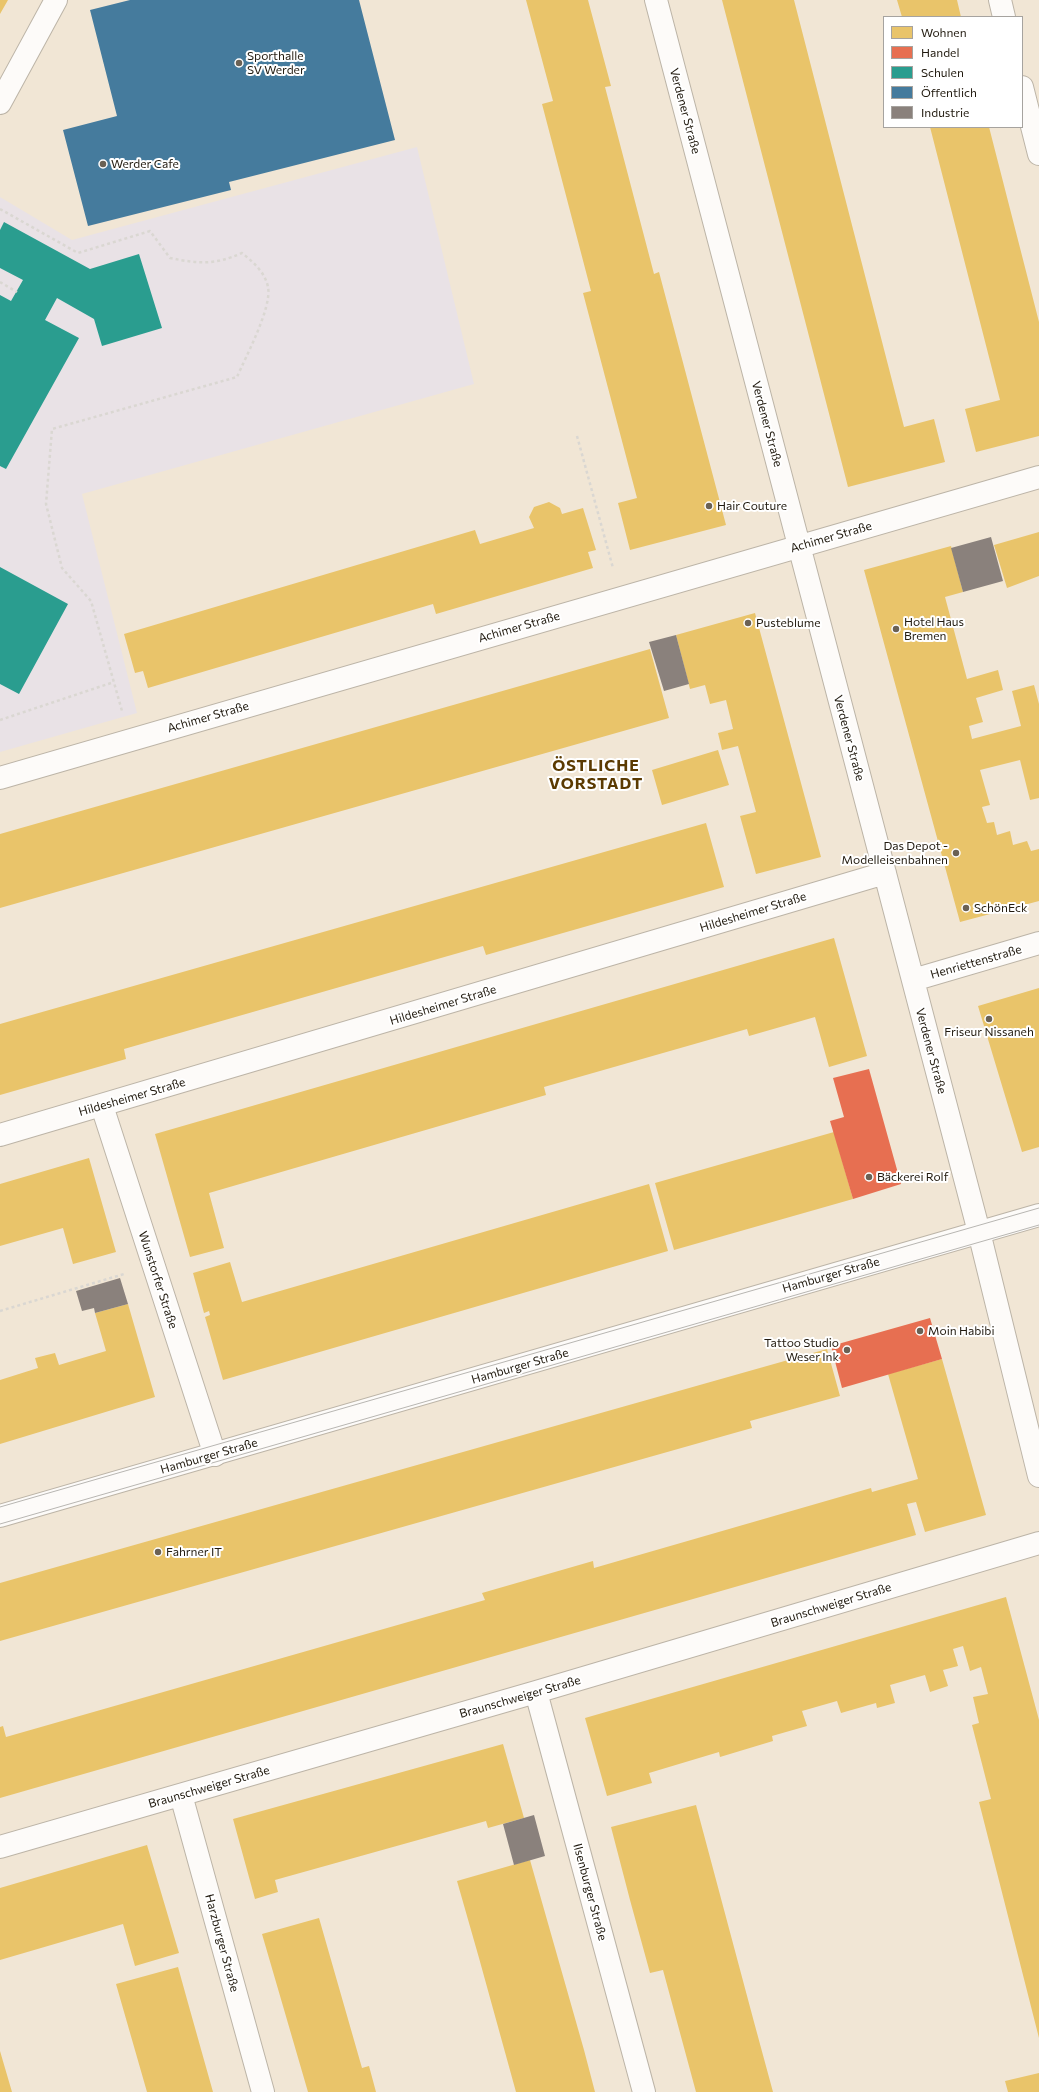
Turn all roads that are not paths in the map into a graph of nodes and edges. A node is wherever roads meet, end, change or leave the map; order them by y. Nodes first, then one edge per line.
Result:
1 (56, 0) edge
2 (656, 0) edge
3 (1000, 0) edge
4 (1004, 16) edge
5 (1023, 91) edge
6 (0, 103) edge
7 (1039, 154) edge
8 (1039, 477) edge
9 (799, 546) junction
10 (0, 778) edge
11 (885, 873) junction
12 (1039, 943) edge
13 (913, 980) junction
14 (102, 1106) junction
15 (0, 1135) edge
16 (1039, 1215) edge
17 (979, 1232) junction
18 (215, 1455) junction
19 (1039, 1476) edge
20 (0, 1516) edge
21 (1039, 1543) edge
22 (536, 1692) junction
23 (181, 1795) junction
24 (0, 1847) edge
25 (263, 2092) edge
26 (644, 2092) edge

1 - 6 street
2 - 9 street, Verdener Straße
3 - 4 street
5 - 7 street
8 - 9 street, Achimer Straße
9 - 10 street, Achimer Straße
9 - 11 street, Verdener Straße
11 - 13 street, Verdener Straße
11 - 14 street, Hildesheimer Straße
12 - 13 street, Henriettenstraße
13 - 17 street, Verdener Straße
14 - 15 street, Hildesheimer Straße
14 - 18 street, Wunstorfer Straße
16 - 17 street, Hamburger Straße
17 - 18 street, Hamburger Straße
17 - 19 street, Verdener Straße
18 - 20 street, Hamburger Straße
21 - 22 street, Braunschweiger Straße
22 - 23 street, Braunschweiger Straße
22 - 26 street, Ilsenburger Straße
23 - 24 street, Braunschweiger Straße
23 - 25 street, Harzburger Straße

